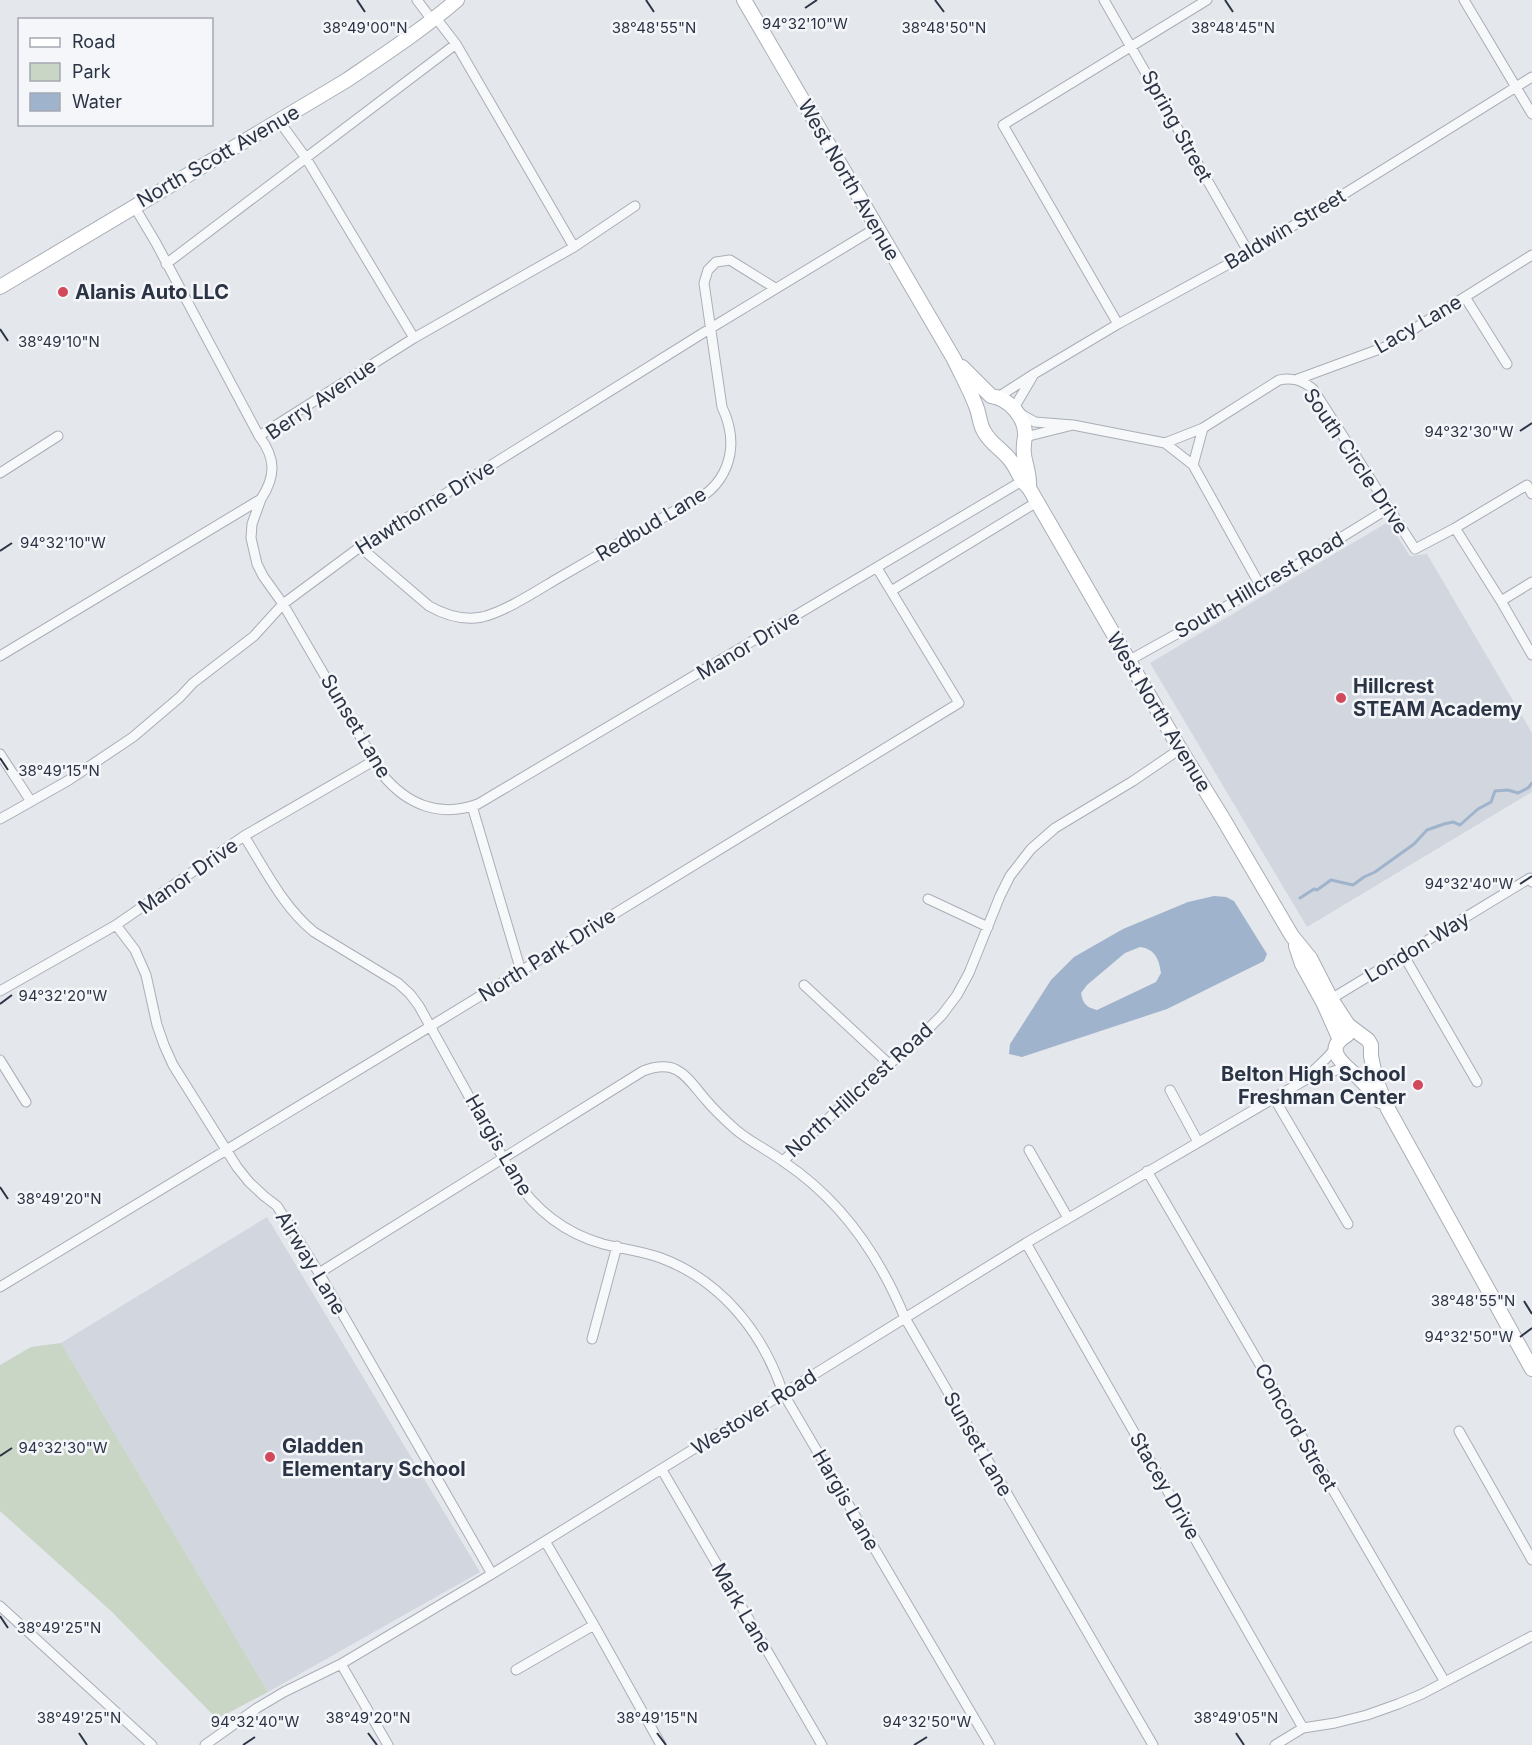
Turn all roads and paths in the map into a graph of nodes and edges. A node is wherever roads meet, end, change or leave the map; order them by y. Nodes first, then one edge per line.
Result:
1 (417, 0) edge
2 (457, 0) edge
3 (744, 0) edge
4 (1104, 0) edge
5 (1207, 0) edge
6 (1464, 0) edge
7 (434, 19) junction
8 (456, 44) junction
9 (1132, 47) junction
10 (1532, 77) edge
11 (1515, 87) junction
12 (1532, 114) edge
13 (279, 121) junction
14 (306, 158) junction
15 (134, 206) junction
16 (635, 206) dead end
17 (876, 228) junction
18 (574, 247) junction
19 (1249, 253) junction
20 (1532, 255) edge
21 (166, 264) junction
22 (0, 287) edge
23 (775, 288) junction
24 (1466, 297) junction
25 (1118, 324) junction
26 (711, 328) junction
27 (414, 338) junction
28 (954, 359) junction
29 (1507, 364) dead end
30 (1034, 375) junction
31 (1298, 379) junction
32 (995, 396) junction
33 (977, 408) junction
34 (1016, 411) junction
35 (1073, 425) junction
36 (1203, 428) junction
37 (58, 436) dead end
38 (259, 436) junction
39 (1024, 439) junction
40 (1165, 443) junction
41 (1003, 452) junction
42 (1193, 465) junction
43 (0, 473) edge
44 (1025, 484) junction
45 (1532, 494) edge
46 (261, 499) junction
47 (1036, 502) junction
48 (1389, 508) junction
49 (1455, 528) junction
50 (360, 547) junction
51 (877, 568) junction
52 (1532, 582) edge
53 (1261, 587) junction
54 (891, 591) junction
55 (1501, 601) junction
56 (284, 604) junction
57 (1532, 655) edge
58 (0, 656) edge
59 (1128, 661) junction
60 (1180, 749) junction
61 (0, 754) edge
62 (375, 760) junction
63 (30, 800) junction
64 (472, 806) junction
65 (0, 819) edge
66 (244, 836) junction
67 (1532, 882) edge
68 (928, 899) dead end
69 (116, 926) junction
70 (988, 927) junction
71 (1292, 936) junction
72 (1404, 956) junction
73 (521, 971) junction
74 (804, 985) dead end
75 (0, 991) edge
76 (1331, 999) junction
77 (431, 1026) junction
78 (1359, 1034) junction
79 (1338, 1043) junction
80 (1371, 1056) junction
81 (0, 1060) edge
82 (888, 1064) junction
83 (1346, 1067) junction
84 (1305, 1080) junction
85 (1477, 1082) dead end
86 (1170, 1090) dead end
87 (1274, 1098) junction
88 (26, 1102) dead end
89 (1388, 1109) junction
90 (1198, 1142) junction
91 (226, 1149) junction
92 (1029, 1150) dead end
93 (505, 1158) junction
94 (783, 1161) junction
95 (1147, 1172) junction
96 (1068, 1218) junction
97 (1348, 1224) dead end
98 (1026, 1243) junction
99 (617, 1246) junction
100 (319, 1273) junction
101 (0, 1287) edge
102 (905, 1318) junction
103 (592, 1339) dead end
104 (1532, 1369) edge
105 (783, 1393) junction
106 (1459, 1431) dead end
107 (662, 1470) junction
108 (545, 1541) junction
109 (1532, 1560) edge
110 (492, 1574) junction
111 (0, 1606) edge
112 (594, 1625) junction
113 (1532, 1636) edge
114 (341, 1664) junction
115 (516, 1670) dead end
116 (1445, 1682) junction
117 (1303, 1728) junction
118 (152, 1745) edge
119 (205, 1745) edge
120 (388, 1745) edge
121 (661, 1745) edge
122 (822, 1745) edge
123 (990, 1745) edge
124 (1153, 1745) edge
125 (1275, 1745) edge

1 - 7 street
2 - 7 main road, North Scott Avenue
3 - 17 main road, West North Avenue
4 - 9 street, Spring Street
5 - 9 street
6 - 11 street
7 - 8 street
7 - 13 main road, North Scott Avenue
8 - 14 street
8 - 18 street
9 - 19 street, Spring Street
9 - 25 street
10 - 11 street, Baldwin Street
11 - 12 street
11 - 19 street, Baldwin Street
13 - 14 street
13 - 15 main road, North Scott Avenue
14 - 21 street
14 - 27 street
15 - 21 street
15 - 22 main road, North Scott Avenue
16 - 18 street, Berry Avenue
17 - 23 street, Hawthorne Drive
17 - 28 main road, West North Avenue
18 - 27 street, Berry Avenue
19 - 25 street, Baldwin Street
20 - 24 street, Lacy Lane
21 - 38 street
23 - 26 street, Hawthorne Drive
23 - 26 street, Redbud Lane
24 - 29 street
24 - 31 street, Lacy Lane
25 - 30 street, Baldwin Street
26 - 50 street, Hawthorne Drive
26 - 50 street, Redbud Lane
27 - 38 street, Berry Avenue
28 - 32 main road, West North Avenue
28 - 33 main road, West North Avenue
30 - 32 street, Baldwin Street
30 - 34 street, Baldwin Street
31 - 36 street, South Circle Drive
31 - 48 street, South Circle Drive
32 - 33 main road
32 - 34 main road, West North Avenue
33 - 41 main road, West North Avenue
34 - 35 street
34 - 39 main road, West North Avenue
35 - 39 street
35 - 40 street
36 - 40 street, South Circle Drive
36 - 42 street
37 - 43 street
38 - 46 street, Berry Avenue
39 - 41 main road
39 - 44 main road, West North Avenue
40 - 42 street
41 - 44 main road, West North Avenue
42 - 53 street
44 - 47 main road, West North Avenue
44 - 51 street, Manor Drive
45 - 49 street
46 - 56 street, Sunset Lane
46 - 58 street
47 - 54 street
47 - 59 main road, West North Avenue
48 - 49 street, South Circle Drive
48 - 53 street, South Hillcrest Road
49 - 55 street
50 - 56 street, Hawthorne Drive
51 - 54 street, North Park Drive
51 - 64 street, Manor Drive
52 - 55 street
53 - 59 street, South Hillcrest Road
54 - 73 street, North Park Drive
55 - 57 street
56 - 62 street, Sunset Lane
56 - 63 street, Hawthorne Drive
59 - 60 main road, West North Avenue
60 - 70 street, North Hillcrest Road
60 - 71 main road, West North Avenue
61 - 63 street
62 - 64 street, Sunset Lane
62 - 66 street, Manor Drive
63 - 65 street, Hawthorne Drive
64 - 73 street
66 - 69 street, Manor Drive
66 - 77 street, Hargis Lane
67 - 72 street, London Way
68 - 70 street
69 - 75 street, Manor Drive
69 - 91 street, Airway Lane
70 - 82 street, North Hillcrest Road
71 - 76 main road, West North Avenue
71 - 79 main road, West North Avenue
72 - 76 street, London Way
72 - 85 street
73 - 77 street, North Park Drive
74 - 82 street
76 - 78 main road, West North Avenue
77 - 91 street, North Park Drive
77 - 93 street, Hargis Lane
78 - 79 main road
78 - 80 main road, West North Avenue
79 - 83 main road, West North Avenue
79 - 84 street, Westover Road
80 - 83 main road
80 - 89 main road, West North Avenue
81 - 88 street
82 - 94 street, North Hillcrest Road
83 - 84 street, Westover Road
83 - 89 main road, West North Avenue
84 - 87 street, Westover Road
86 - 90 street
87 - 90 street, Westover Road
87 - 97 street
89 - 104 main road, West North Avenue
90 - 95 street, Westover Road
91 - 100 street, Airway Lane
91 - 101 street, North Park Drive
92 - 96 street
93 - 94 street, North Hillcrest Road
93 - 99 street, Hargis Lane
93 - 100 street, North Hillcrest Road
94 - 102 street, Sunset Lane
95 - 96 street, Westover Road
95 - 116 street, Concord Street
96 - 98 street, Westover Road
98 - 102 street, Westover Road
98 - 117 street, Stacey Drive
99 - 103 street
99 - 105 street, Hargis Lane
100 - 110 street, Airway Lane
102 - 105 street, Westover Road
102 - 124 street, Sunset Lane
105 - 107 street, Westover Road
105 - 123 street, Hargis Lane
106 - 109 street
107 - 108 street, Westover Road
107 - 122 street, Mark Lane
108 - 110 street, Westover Road
108 - 112 street
110 - 114 street, Westover Road
111 - 118 street
112 - 115 street
112 - 121 street
113 - 116 street
114 - 119 street, Westover Road
114 - 120 street
116 - 117 street
117 - 125 street

